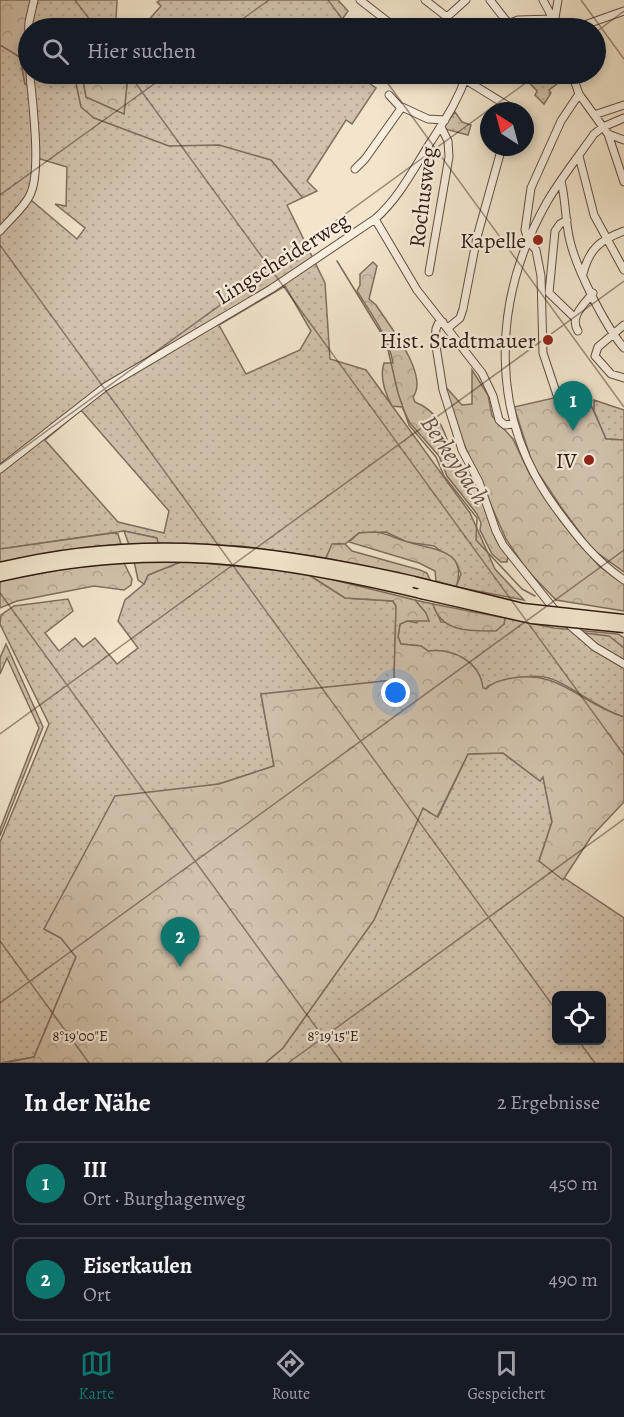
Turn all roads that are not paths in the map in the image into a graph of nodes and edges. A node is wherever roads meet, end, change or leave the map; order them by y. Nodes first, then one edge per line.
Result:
1 (34, 0) edge
2 (425, 0) edge
3 (466, 0) edge
4 (490, 0) edge
5 (543, 0) edge
6 (558, 0) edge
7 (364, 1) edge
8 (624, 11) edge
9 (30, 18) edge
10 (384, 18) edge
11 (505, 18) edge
12 (554, 18) edge
13 (555, 18) edge
14 (604, 18) edge
15 (31, 84) edge
16 (463, 84) edge
17 (476, 84) edge
18 (576, 84) edge
19 (579, 94) junction
20 (389, 95) dead end
21 (503, 102) edge
22 (624, 105) edge
23 (400, 107) junction
24 (594, 114) junction
25 (624, 118) edge
26 (443, 124) junction
27 (603, 127) junction
28 (608, 134) junction
29 (624, 140) edge
30 (500, 156) edge
31 (579, 156) junction
32 (355, 169) dead end
33 (561, 181) junction
34 (624, 182) edge
35 (375, 219) junction
36 (567, 220) junction
37 (0, 231) edge
38 (624, 231) edge
39 (606, 238) junction
40 (529, 242) junction
41 (624, 270) edge
42 (429, 272) dead end
43 (583, 274) junction
44 (593, 293) junction
45 (575, 318) junction
46 (446, 325) junction
47 (624, 325) edge
48 (578, 332) dead end
49 (614, 335) junction
50 (624, 348) edge
51 (624, 378) edge
52 (560, 404) dead end
53 (513, 424) junction
54 (0, 469) edge
55 (0, 568) edge
56 (0, 576) edge
57 (624, 580) edge
58 (624, 620) edge
59 (624, 627) edge
60 (624, 664) edge

1 - 9 street
2 - 3 street
4 - 11 street
5 - 12 street
6 - 13 street
7 - 10 street
8 - 14 street
15 - 37 street
16 - 26 street
17 - 21 street
18 - 19 street
19 - 24 street
19 - 40 street
20 - 23 street
22 - 24 street
23 - 26 street
23 - 32 street
24 - 27 street
25 - 27 street
26 - 35 street
26 - 42 street, Rochusweg
27 - 28 street
27 - 31 street
28 - 29 street
28 - 34 street
30 - 46 street
31 - 33 street
31 - 39 street
33 - 36 street
33 - 40 street
35 - 46 street, Lingscheiderweg
35 - 54 street, Lingscheiderweg
36 - 43 street
36 - 45 street
38 - 39 street
39 - 41 street
39 - 43 street
40 - 52 street
40 - 53 street
43 - 44 street
44 - 45 street
44 - 49 street
45 - 48 street
46 - 53 street, Lingscheiderweg
46 - 60 street
47 - 49 street
49 - 50 street
49 - 51 street
53 - 57 street
55 - 58 highway, bridge
56 - 59 highway, bridge

